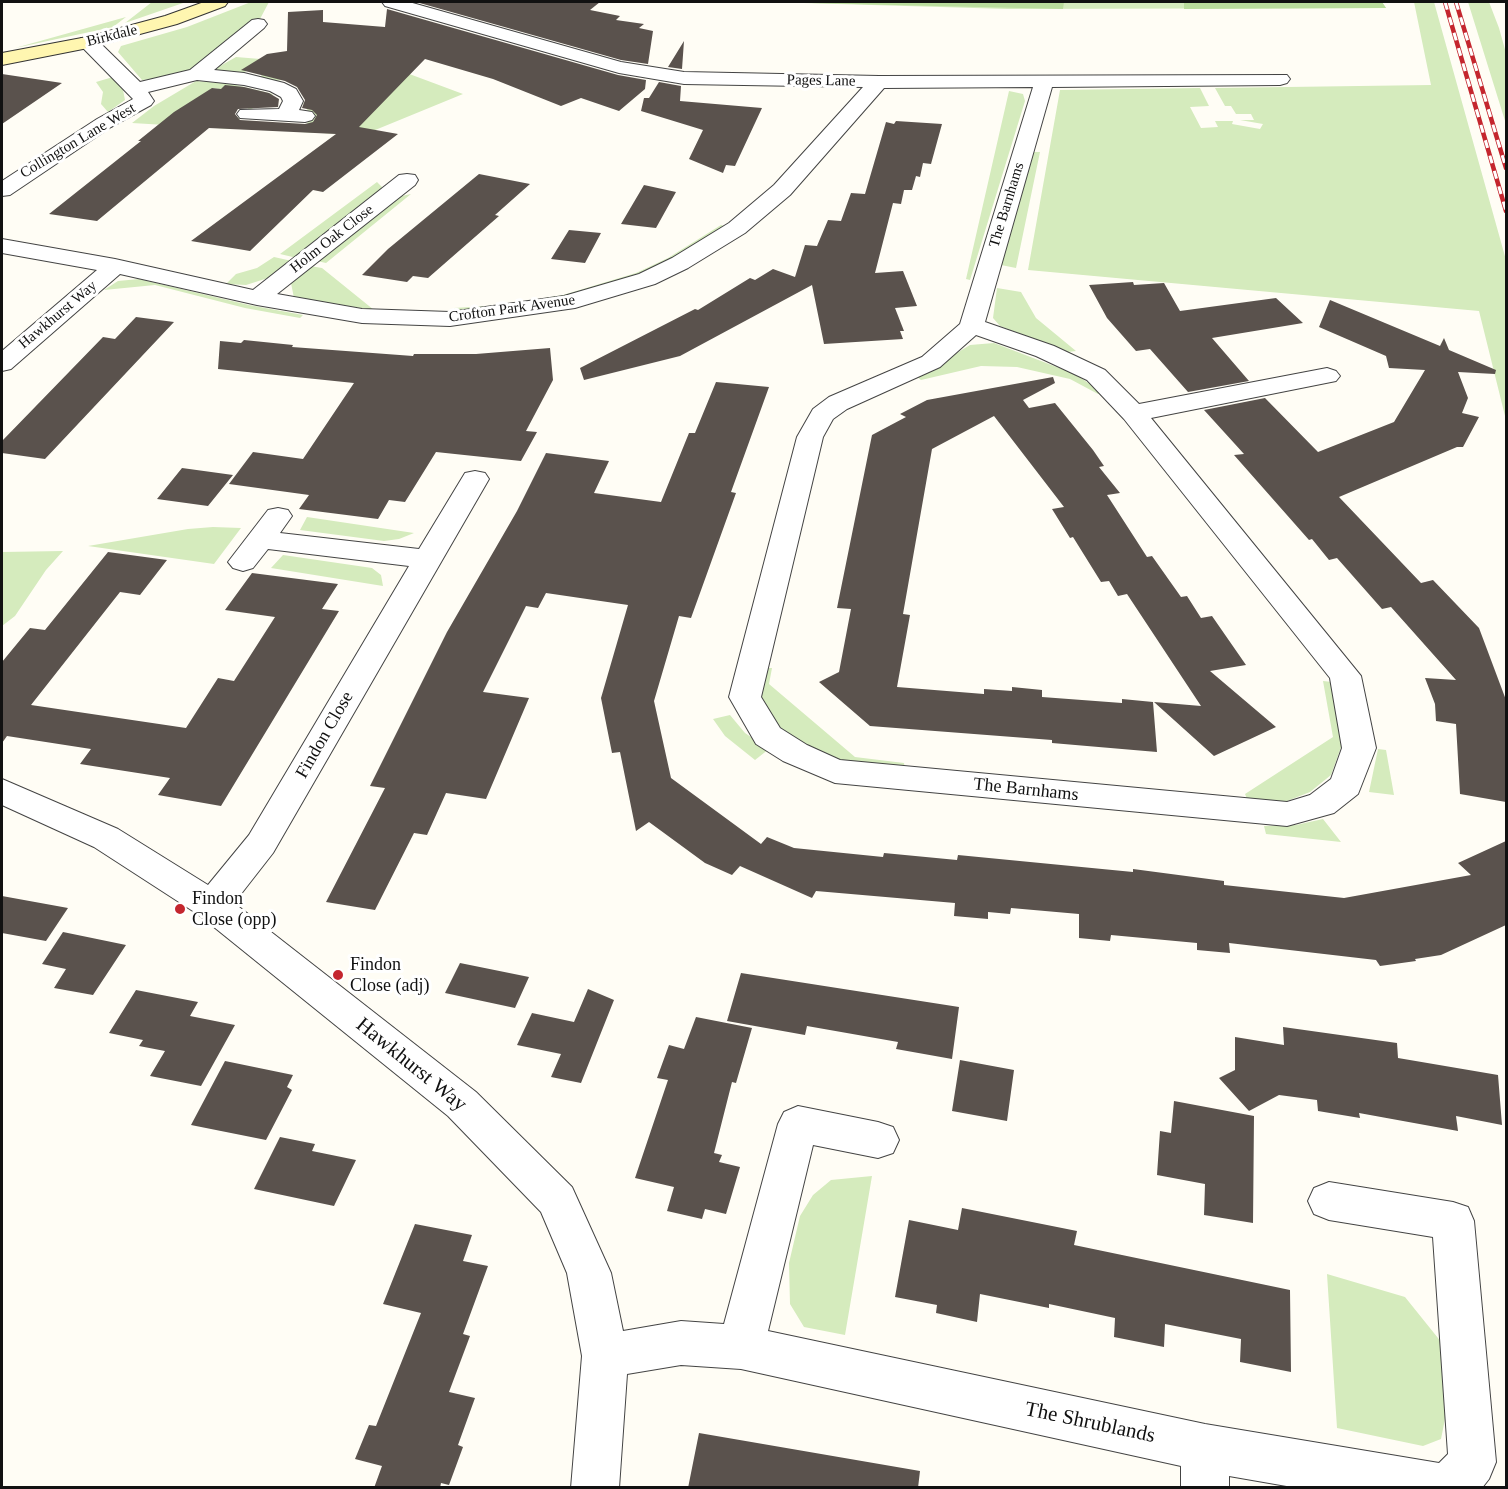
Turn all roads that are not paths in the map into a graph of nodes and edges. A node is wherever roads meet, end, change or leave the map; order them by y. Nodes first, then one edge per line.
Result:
1 (219, 2) edge
2 (391, 2) edge
3 (258, 24) dead end
4 (88, 42) junction
5 (2, 58) edge
6 (196, 74) junction
7 (1265, 75) dead end
8 (879, 82) junction
9 (1044, 82) junction
10 (136, 89) junction
11 (247, 114) dead end
12 (382, 175) dead end
13 (2, 190) edge
14 (2, 246) edge
15 (115, 266) junction
16 (257, 298) junction
17 (970, 327) junction
18 (1306, 356) dead end
19 (2, 364) edge
20 (1327, 376) junction
21 (1346, 393) dead end
22 (1133, 413) junction
23 (475, 480) dead end
24 (278, 516) dead end
25 (260, 539) junction
26 (428, 559) junction
27 (243, 562) dead end
28 (2, 791) edge
29 (212, 904) junction
30 (878, 1140) dead end
31 (1329, 1201) dead end
32 (741, 1347) junction
33 (605, 1356) junction
34 (1205, 1468) edge
35 (596, 1488) edge
36 (1442, 1488) edge
37 (1450, 1488) edge

1 - 4 street, Birkdale
2 - 8 street, Pages Lane
3 - 6 street, Collington Lane West
4 - 5 street, Birkdale
4 - 10 street, Collington Lane West
6 - 10 street, Collington Lane West
6 - 11 street
7 - 9 street, Pages Lane
8 - 9 street, Pages Lane
8 - 16 street, Crofton Park Avenue
9 - 17 street, The Barnhams
10 - 13 street, Collington Lane West
12 - 16 street, Holm Oak Close
14 - 15 street, Crofton Park Avenue
15 - 16 street, Crofton Park Avenue
15 - 19 street, Hawkhurst Way
17 - 22 street, The Barnhams
17 - 22 street, The Barnhams
18 - 20 street
20 - 21 street
20 - 22 street
23 - 26 street, Findon Close
24 - 25 street
25 - 26 street
25 - 27 street
26 - 29 street, Findon Close
28 - 29 street, Hawkhurst Way
29 - 33 street, Hawkhurst Way
30 - 32 street
31 - 37 street
32 - 33 street, The Shrublands
32 - 34 street, The Shrublands
33 - 35 street, Hawkhurst Way
34 - 36 street, The Shrublands

